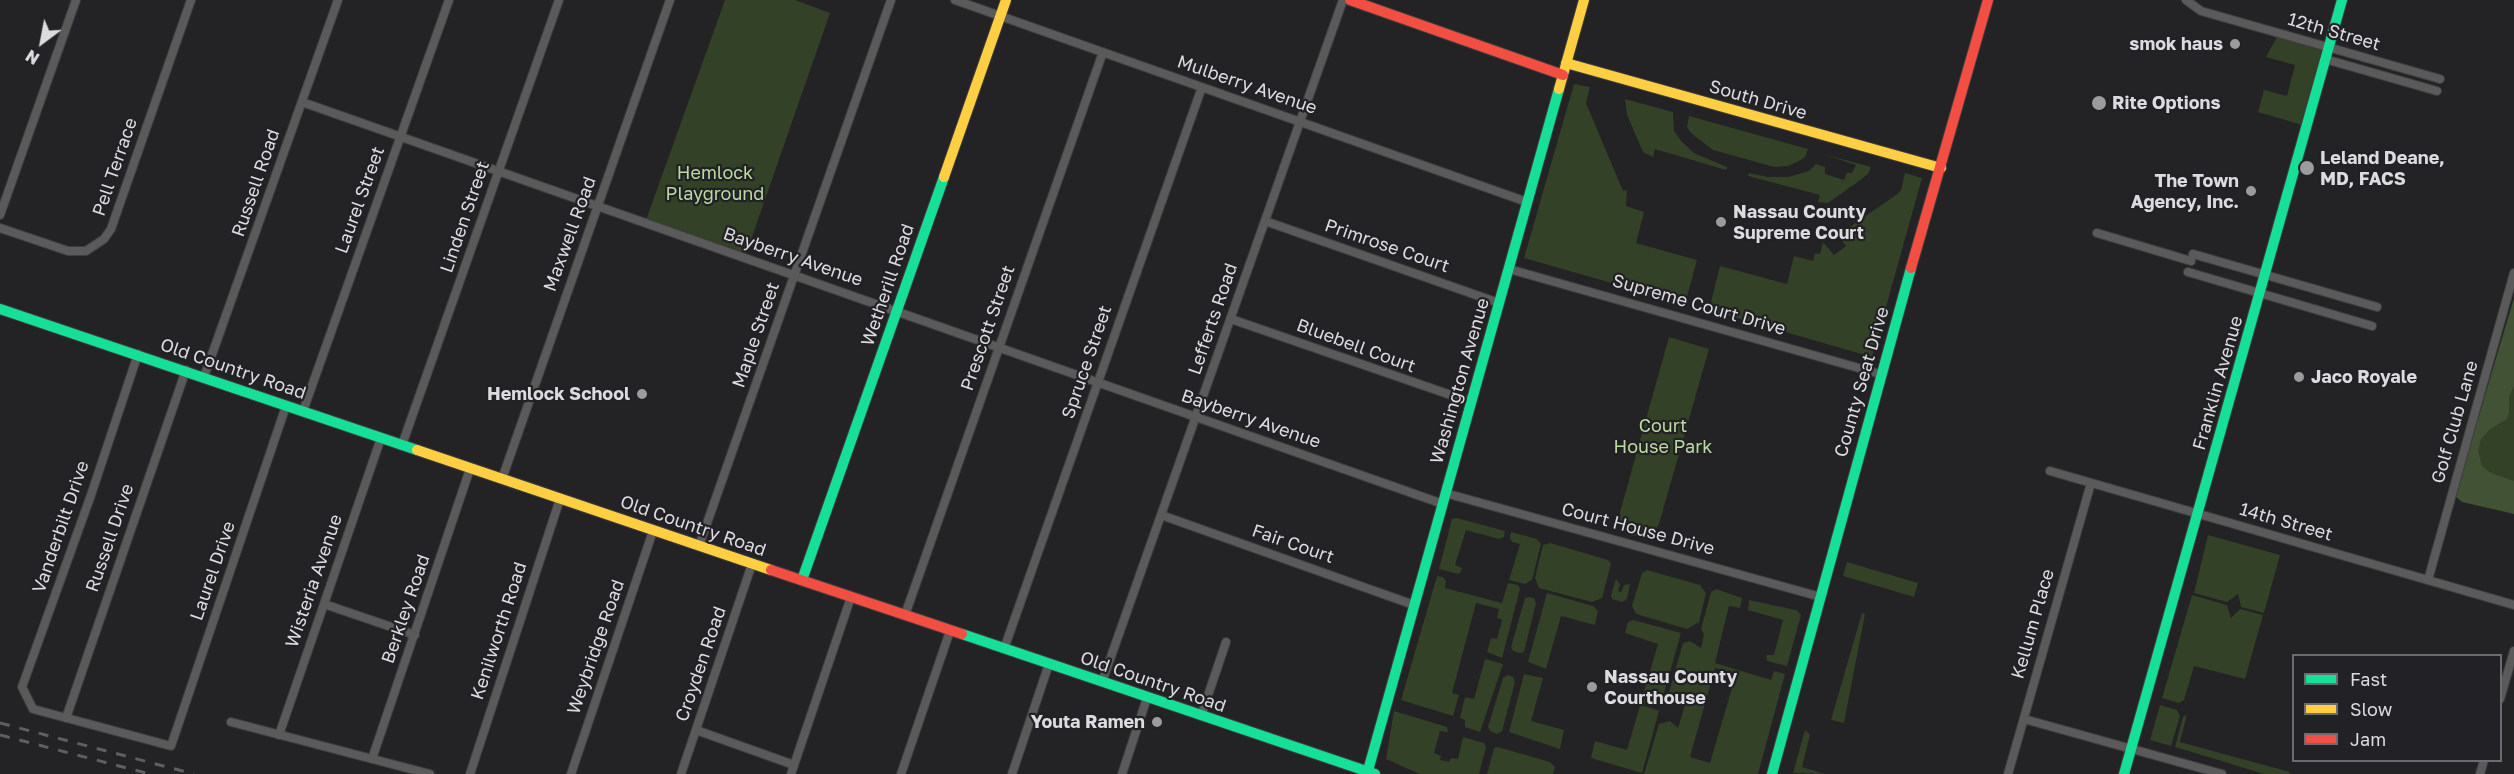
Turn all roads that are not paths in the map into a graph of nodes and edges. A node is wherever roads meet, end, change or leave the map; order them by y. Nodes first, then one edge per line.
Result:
1 (76, 0) edge
2 (191, 0) edge
3 (338, 0) edge
4 (448, 0) edge
5 (559, 0) edge
6 (670, 0) edge
7 (891, 0) edge
8 (955, 0) edge
9 (1006, 0) edge
10 (1343, 0) edge
11 (1350, 0) edge
12 (1584, 0) edge
13 (1988, 0) edge
14 (2186, 0) edge
15 (2342, 0) edge
16 (1000, 16) junction
17 (2328, 47) junction
18 (1103, 52) junction
19 (2325, 59) junction
20 (1566, 63) junction
21 (1563, 75) junction
22 (2440, 79) dead end
23 (1202, 87) junction
24 (2437, 91) dead end
25 (302, 102) junction
26 (1300, 122) junction
27 (400, 136) junction
28 (1941, 168) junction
29 (499, 171) junction
30 (1527, 202) junction
31 (597, 206) junction
32 (0, 215) edge
33 (1265, 221) junction
34 (0, 228) edge
35 (2097, 233) dead end
36 (1509, 269) junction
37 (2188, 272) dead end
38 (2514, 273) edge
39 (794, 275) junction
40 (2265, 275) junction
41 (2260, 294) junction
42 (1499, 303) junction
43 (2377, 307) dead end
44 (0, 309) edge
45 (897, 311) junction
46 (1231, 319) junction
47 (2372, 326) dead end
48 (999, 347) junction
49 (138, 354) junction
50 (186, 370) junction
51 (1880, 374) junction
52 (204, 377) junction
53 (1097, 382) junction
54 (1471, 402) junction
55 (286, 406) junction
56 (303, 411) junction
57 (1196, 417) junction
58 (381, 438) junction
59 (402, 446) junction
60 (470, 469) junction
61 (2050, 471) dead end
62 (502, 479) junction
63 (2091, 483) junction
64 (561, 499) junction
65 (1444, 499) junction
66 (2198, 514) junction
67 (1161, 515) junction
68 (653, 531) junction
69 (699, 546) junction
70 (752, 564) junction
71 (802, 580) junction
72 (2428, 580) junction
73 (851, 597) junction
74 (1821, 597) junction
75 (324, 604) junction
76 (1414, 604) junction
77 (2514, 605) edge
78 (905, 615) junction
79 (950, 631) junction
80 (415, 635) junction
81 (1226, 642) dead end
82 (1004, 649) junction
83 (2514, 651) edge
84 (1049, 664) junction
85 (1102, 682) junction
86 (2502, 692) edge
87 (1147, 698) junction
88 (1201, 716) junction
89 (66, 718) junction
90 (2024, 719) junction
91 (231, 722) dead end
92 (696, 730) junction
93 (279, 735) junction
94 (2132, 749) junction
95 (372, 759) junction
96 (793, 769) edge
97 (1370, 773) edge
98 (430, 774) edge
99 (470, 774) edge
100 (571, 774) edge
101 (681, 774) edge
102 (901, 774) edge
103 (1012, 774) edge
104 (1122, 774) edge
105 (1772, 774) edge
106 (2008, 774) edge
107 (2124, 774) edge
108 (2222, 774) edge

1 - 32 street
2 - 34 street, Pell Terrace
3 - 25 street, Russell Road
4 - 27 street, Laurel Street
5 - 29 street, Linden Street
6 - 31 street, Maxwell Road
7 - 39 street, Maple Street
8 - 16 street, Mulberry Avenue
9 - 16 main road, Wetherill Road
10 - 26 street, Lefferts Road
11 - 21 main road
12 - 20 main road, Washington Avenue
13 - 28 main road, County Seat Drive
14 - 17 street, 12th Street
15 - 17 main road, Franklin Avenue
16 - 18 street, Mulberry Avenue
16 - 45 main road, Wetherill Road
17 - 19 main road, Franklin Avenue
17 - 22 street, 12th Street
18 - 23 street, Mulberry Avenue
18 - 48 street, Prescott Street
19 - 24 street, 12th Street
19 - 40 main road, Franklin Avenue
20 - 21 main road, Washington Avenue
20 - 28 main road, South Drive
21 - 30 main road, Washington Avenue
23 - 26 street, Mulberry Avenue
23 - 53 street, Spruce Street
25 - 27 street, Bayberry Avenue
25 - 52 street, Russell Road
26 - 30 street, Mulberry Avenue
26 - 33 street, Lefferts Road
27 - 29 street, Bayberry Avenue
27 - 56 street, Laurel Street
28 - 51 main road, County Seat Drive
29 - 31 street, Bayberry Avenue
29 - 59 street, Linden Street
30 - 36 main road, Washington Avenue
31 - 39 street, Bayberry Avenue
31 - 62 street, Maxwell Road
33 - 42 street, Primrose Court
33 - 46 street, Lefferts Road
35 - 40 street
36 - 42 main road, Washington Avenue
36 - 51 street, Supreme Court Drive
37 - 41 street
38 - 72 street, Golf Club Lane
39 - 45 street, Bayberry Avenue
39 - 69 street, Maple Street
40 - 41 main road, Franklin Avenue
40 - 43 street
41 - 47 street
41 - 66 main road, Franklin Avenue
42 - 54 main road, Washington Avenue
44 - 49 main road, Old Country Road
45 - 48 street, Bayberry Avenue
45 - 71 main road, Wetherill Road
46 - 54 street, Bluebell Court
46 - 57 street, Lefferts Road
48 - 53 street, Bayberry Avenue
48 - 78 street, Prescott Street
49 - 50 main road, Old Country Road
49 - 89 street, Vanderbilt Drive
50 - 52 main road, Old Country Road
50 - 89 street, Russell Drive
51 - 74 main road, County Seat Drive
52 - 55 main road, Old Country Road
53 - 57 street, Bayberry Avenue
53 - 82 street, Spruce Street
54 - 65 main road, Washington Avenue
55 - 56 main road, Old Country Road
55 - 89 street, Laurel Drive
56 - 58 main road, Old Country Road
57 - 65 street, Bayberry Avenue
57 - 67 street, Lefferts Road
58 - 59 main road, Old Country Road
58 - 75 street, Wisteria Avenue
59 - 60 main road, Old Country Road
60 - 62 main road, Old Country Road
60 - 80 street, Berkley Road
61 - 63 street, 14th Street
62 - 64 main road, Old Country Road
63 - 66 street, 14th Street
63 - 90 street, Kellum Place
64 - 68 main road, Old Country Road
64 - 99 street, Kenilworth Road
65 - 74 street, Court House Drive
65 - 76 main road, Washington Avenue
66 - 72 street, 14th Street
66 - 94 main road, Franklin Avenue
67 - 76 street, Fair Court
67 - 85 street, Lefferts Road
68 - 69 main road, Old Country Road
68 - 100 street, Weybridge Road
69 - 70 main road, Old Country Road
70 - 71 main road, Old Country Road
70 - 92 street, Croyden Road
71 - 73 main road, Old Country Road
72 - 77 street, 14th Street
73 - 78 main road, Old Country Road
73 - 96 street
74 - 105 main road, County Seat Drive
75 - 80 street
75 - 93 street, Wisteria Avenue
76 - 97 main road, Washington Avenue
78 - 79 main road, Old Country Road
79 - 82 main road, Old Country Road
79 - 102 street
80 - 95 street, Berkley Road
81 - 88 street
82 - 84 main road, Old Country Road
83 - 86 street
84 - 85 main road, Old Country Road
84 - 103 street
85 - 87 main road, Old Country Road
87 - 88 main road, Old Country Road
87 - 104 street
88 - 97 main road, Old Country Road
90 - 94 street
90 - 106 street, Kellum Place
91 - 93 street
92 - 96 street
92 - 101 street, Croyden Road
93 - 95 street
94 - 107 main road, Franklin Avenue
94 - 108 street
95 - 98 street

